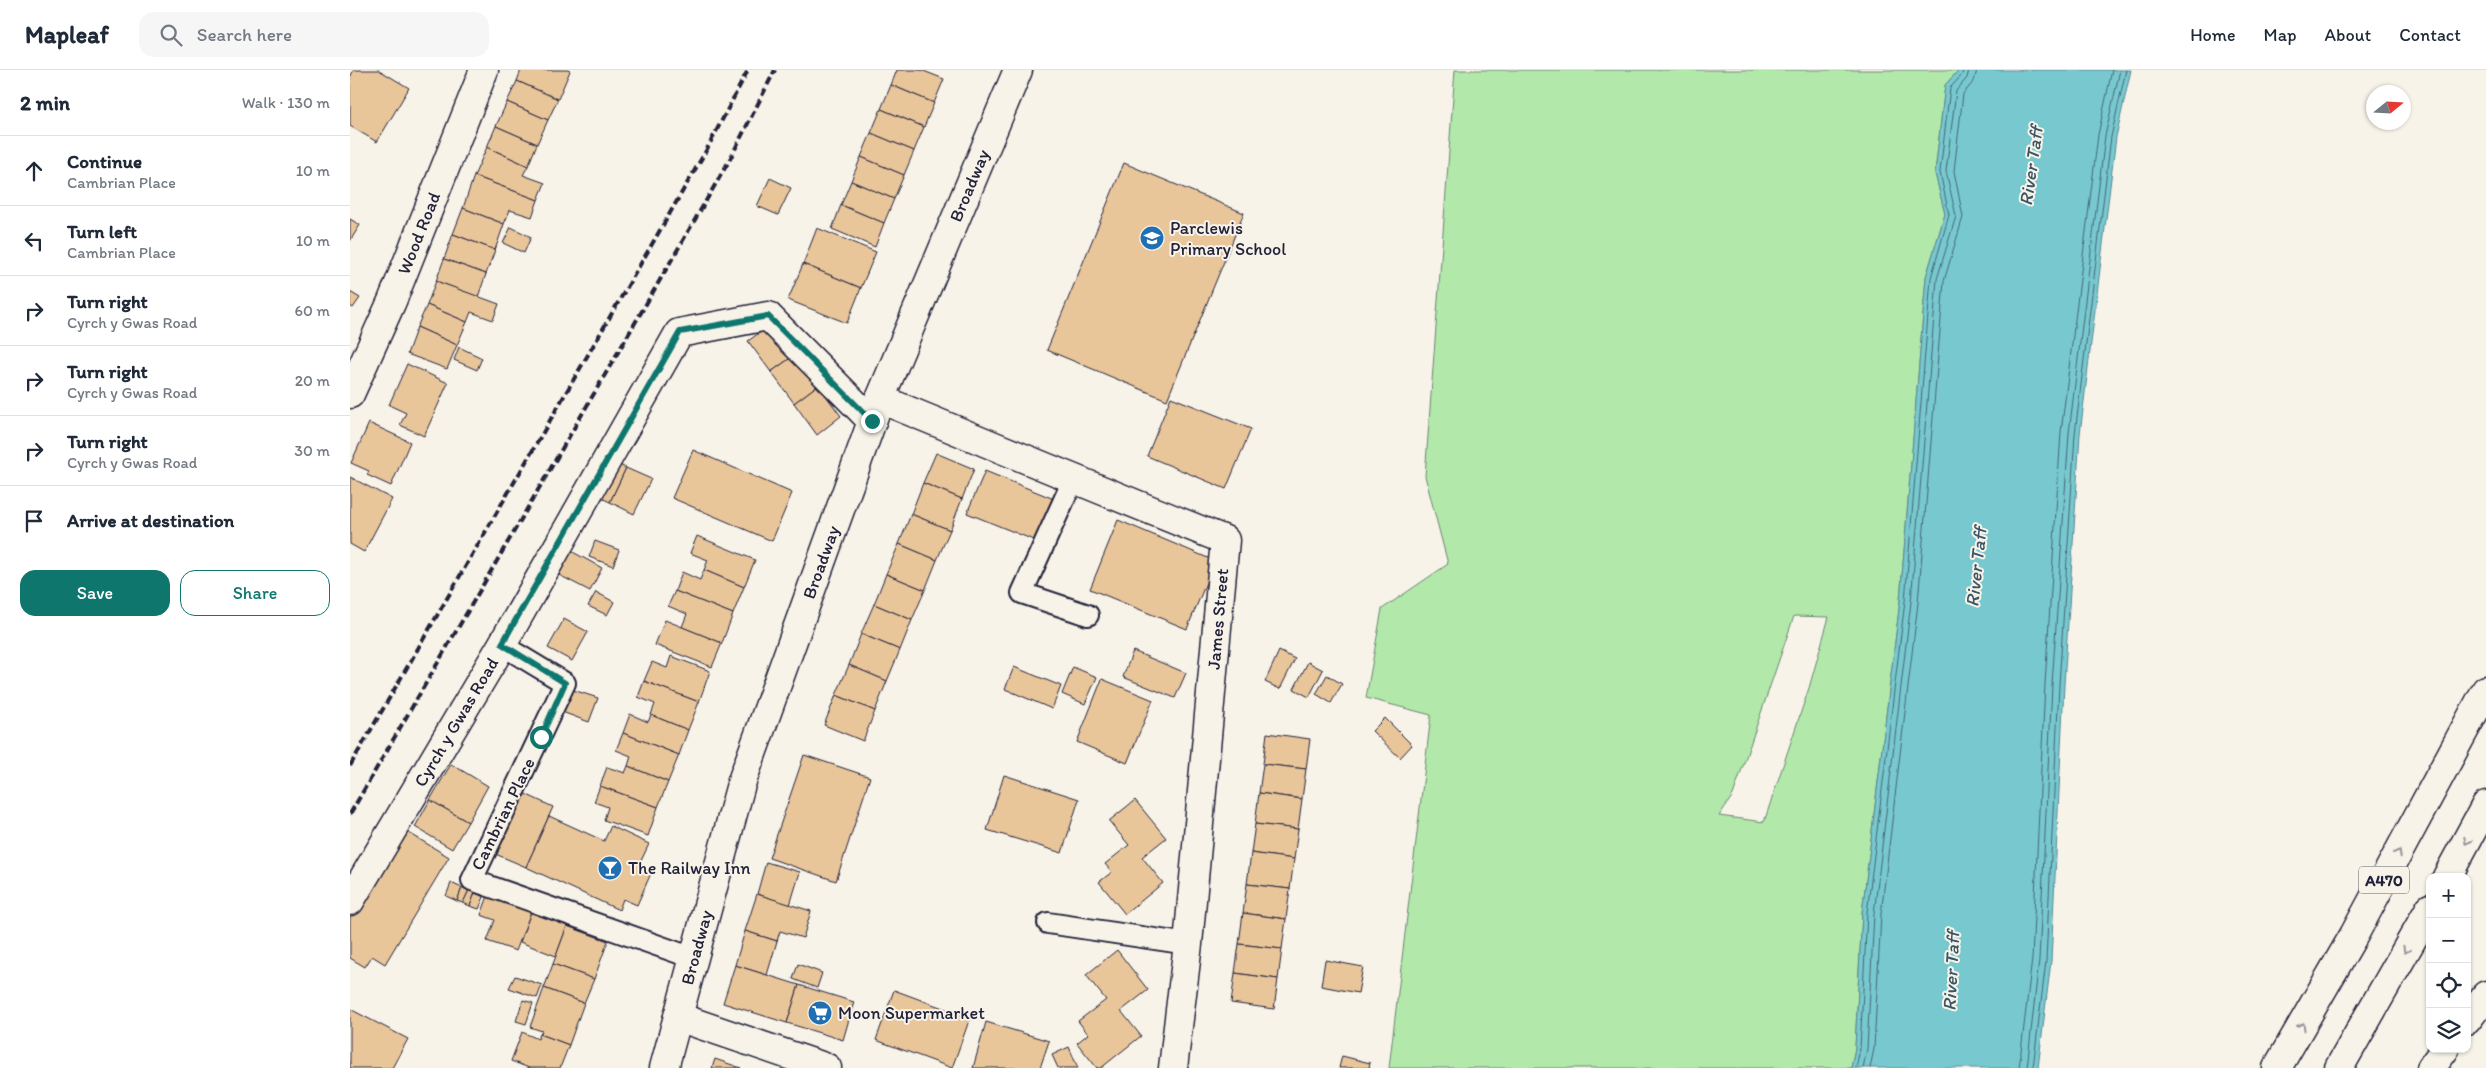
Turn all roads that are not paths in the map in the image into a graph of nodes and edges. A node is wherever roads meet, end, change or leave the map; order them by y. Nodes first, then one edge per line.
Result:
1 (1018, 70) edge
2 (481, 71) edge
3 (350, 394) edge
4 (876, 410) junction
5 (1073, 480) junction
6 (1088, 615) dead end
7 (502, 644) junction
8 (2486, 690) edge
9 (2486, 805) edge
10 (2449, 873) edge
11 (350, 901) edge
12 (2426, 915) edge
13 (1048, 923) dead end
14 (1188, 944) junction
15 (693, 958) junction
16 (2486, 995) edge
17 (2471, 1015) edge
18 (678, 1017) junction
19 (2442, 1053) edge
20 (664, 1068) edge
21 (827, 1068) edge
22 (1174, 1068) edge
23 (2277, 1068) edge
24 (2339, 1068) edge
25 (2431, 1068) edge

1 - 4 main road, Broadway
2 - 3 main road, Wood Road
4 - 5 main road, James Street
4 - 7 main road, Cyrch y Gwas Road
4 - 15 main road, Broadway
5 - 6 lane
5 - 14 main road, James Street
7 - 11 main road, Cyrch y Gwas Road
7 - 15 lane, Cambrian Place
23 -> 8 main road, A470
9 -> 10 main road
12 -> 24 main road, A470
13 - 14 lane
14 - 22 main road, James Street
15 - 18 main road, Broadway
16 - 17 main road
18 - 20 main road, Broadway
18 - 21 main road
19 - 25 main road

